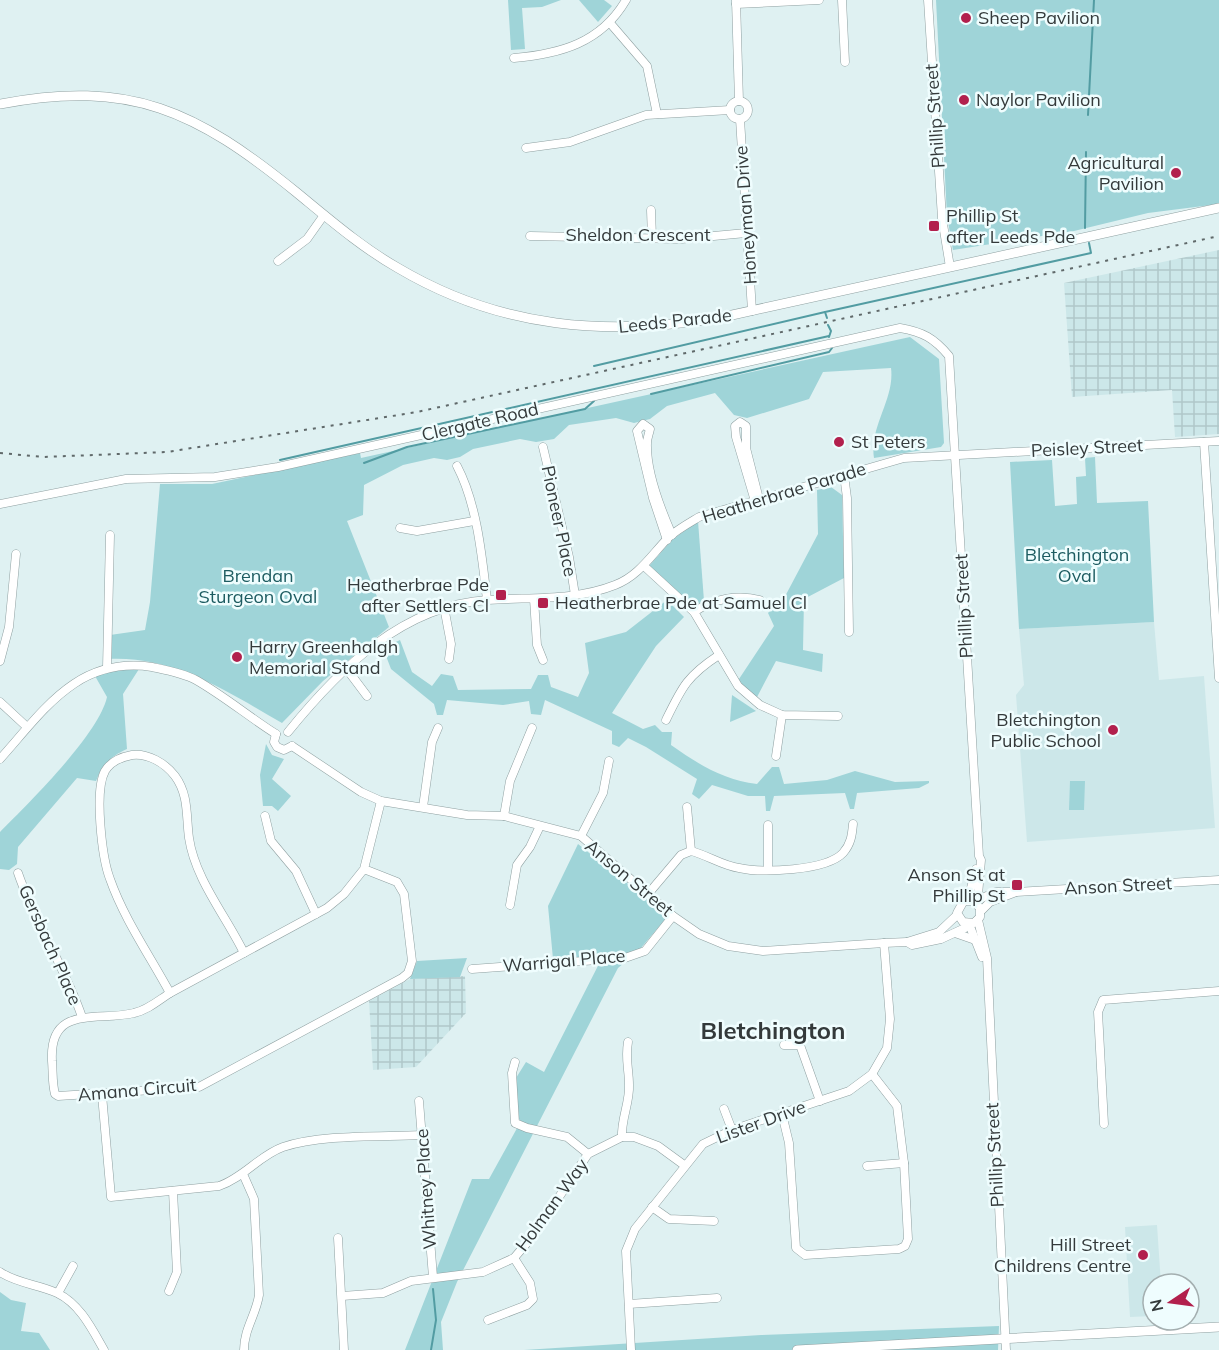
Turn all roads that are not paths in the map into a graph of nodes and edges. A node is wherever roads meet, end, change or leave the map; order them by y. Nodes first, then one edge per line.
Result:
1 (626, 0) edge
2 (819, 0) edge
3 (842, 0) edge
4 (928, 0) edge
5 (736, 2) edge
6 (610, 23) junction
7 (514, 58) dead end
8 (845, 62) dead end
9 (740, 101) junction
10 (0, 103) edge
11 (730, 110) junction
12 (657, 114) junction
13 (740, 119) junction
14 (526, 148) dead end
15 (1219, 208) edge
16 (651, 210) dead end
17 (324, 215) junction
18 (746, 233) junction
19 (530, 236) dead end
20 (652, 238) junction
21 (278, 261) dead end
22 (950, 267) junction
23 (752, 311) junction
24 (949, 356) joint
25 (1219, 441) edge
26 (1204, 442) junction
27 (543, 447) dead end
28 (955, 456) junction
29 (457, 466) dead end
30 (844, 475) junction
31 (757, 500) junction
32 (0, 504) edge
33 (474, 521) junction
34 (400, 528) dead end
35 (110, 535) dead end
36 (669, 537) junction
37 (16, 554) dead end
38 (644, 566) junction
39 (575, 595) junction
40 (534, 599) junction
41 (487, 600) junction
42 (760, 600) dead end
43 (444, 608) junction
44 (694, 612) junction
45 (849, 632) dead end
46 (1218, 638) edge
47 (719, 655) junction
48 (449, 659) dead end
49 (543, 660) dead end
50 (0, 662) edge
51 (107, 668) junction
52 (346, 668) junction
53 (1219, 678) edge
54 (367, 696) dead end
55 (0, 702) edge
56 (782, 715) junction
57 (838, 716) dead end
58 (666, 720) dead end
59 (27, 727) junction
60 (438, 728) dead end
61 (532, 728) dead end
62 (288, 732) junction
63 (276, 734) junction
64 (291, 746) junction
65 (776, 756) dead end
66 (0, 759) edge
67 (609, 761) dead end
68 (381, 801) junction
69 (423, 807) junction
70 (687, 807) dead end
71 (265, 816) dead end
72 (504, 816) junction
73 (853, 824) dead end
74 (768, 825) dead end
75 (540, 826) junction
76 (581, 836) junction
77 (692, 851) junction
78 (979, 856) junction
79 (364, 868) junction
80 (768, 870) junction
81 (18, 873) dead end
82 (980, 878) junction
83 (1219, 880) edge
84 (995, 892) junction
85 (1016, 892) junction
86 (648, 894) junction
87 (964, 901) junction
88 (974, 902) junction
89 (510, 905) dead end
90 (981, 911) junction
91 (316, 914) junction
92 (957, 915) junction
93 (674, 916) junction
94 (978, 920) junction
95 (968, 924) junction
96 (955, 933) junction
97 (978, 941) junction
98 (907, 942) junction
99 (884, 943) junction
100 (244, 953) junction
101 (985, 960) junction
102 (472, 969) dead end
103 (1219, 991) edge
104 (170, 993) junction
105 (82, 1017) junction
106 (628, 1042) dead end
107 (784, 1045) dead end
108 (515, 1062) dead end
109 (872, 1074) junction
110 (102, 1095) junction
111 (419, 1101) dead end
112 (820, 1101) junction
113 (724, 1109) dead end
114 (782, 1114) junction
115 (1104, 1124) dead end
116 (732, 1130) junction
117 (422, 1135) junction
118 (622, 1137) junction
119 (588, 1154) junction
120 (904, 1163) junction
121 (684, 1165) junction
122 (867, 1166) dead end
123 (243, 1174) junction
124 (173, 1191) junction
125 (652, 1207) junction
126 (714, 1221) dead end
127 (338, 1238) dead end
128 (514, 1258) junction
129 (73, 1266) dead end
130 (0, 1272) edge
131 (433, 1277) junction
132 (169, 1291) dead end
133 (58, 1293) junction
134 (342, 1296) junction
135 (717, 1298) dead end
136 (629, 1304) junction
137 (488, 1320) dead end
138 (1219, 1327) edge
139 (1005, 1338) junction
140 (104, 1350) edge
141 (244, 1350) edge
142 (344, 1350) edge
143 (631, 1350) edge
144 (797, 1350) edge
145 (1006, 1350) edge

1 - 6 street
2 - 5 street
3 - 8 street
4 - 22 street, Phillip Street
5 - 9 street
6 - 7 street
6 - 12 street
9 - 11 street
9 - 13 street
10 - 17 main road, Leeds Parade
11 - 12 street
11 - 13 street
12 - 14 street
13 - 18 street, Honeyman Drive
15 - 22 main road, Leeds Parade
16 - 20 street
17 - 21 street
17 - 23 main road, Leeds Parade
18 - 20 street, Sheldon Crescent
18 - 23 street, Honeyman Drive
19 - 20 street, Sheldon Crescent
22 - 23 main road, Leeds Parade
24 - 28 street, Phillip Street
24 - 32 street, Clergate Road
25 - 26 street, Peisley Street
26 - 28 street, Peisley Street
26 - 46 street
27 - 39 street, Pioneer Place
28 - 30 street, Heatherbrae Parade
28 - 78 street, Phillip Street
29 - 33 street
30 - 31 street, Heatherbrae Parade
30 - 45 street
31 - 31 street
31 - 36 street, Heatherbrae Parade
33 - 34 street
33 - 41 street
35 - 51 street
36 - 36 street
36 - 38 street, Heatherbrae Parade
37 - 50 street
38 - 39 street, Heatherbrae Parade
38 - 44 street
39 - 40 street, Heatherbrae Parade
40 - 41 street, Heatherbrae Parade
40 - 49 street
41 - 43 street, Heatherbrae Parade
42 - 44 street
43 - 48 street
43 - 52 street, Heatherbrae Parade
44 - 47 street
46 - 53 street
47 - 56 street
47 - 58 street
51 - 59 street
51 - 63 street
52 - 54 street
52 - 62 street, Heatherbrae Parade
55 - 59 street
56 - 57 street
56 - 65 street
59 - 66 street
60 - 69 street
61 - 72 street
62 - 63 street
62 - 64 street
63 - 64 street
64 - 68 street, Anson Street
67 - 76 street
68 - 69 street, Anson Street
68 - 79 street, Amana Circuit
69 - 72 street, Anson Street
70 - 77 street
71 - 91 street
72 - 75 street, Anson Street
73 - 80 street
74 - 80 street
75 - 76 street, Anson Street
75 - 89 street
76 - 86 street, Anson Street
77 - 80 street
77 - 86 street
78 - 82 street, Phillip Street
78 - 87 street, Phillip Street
79 - 91 street, Amana Circuit
79 - 110 street, Amana Circuit
81 - 105 street, Gersbach Place
82 - 84 street
82 - 88 street, Phillip Street
83 - 85 street, Anson Street
84 - 85 street, Anson Street
84 - 88 street, Anson Street
85 - 90 street, Anson Street
86 - 93 street, Anson Street
87 - 88 street
87 - 92 street
88 - 90 street
90 - 94 street
91 - 100 street, Amana Circuit
92 - 95 street
92 - 98 street, Anson Street
93 - 99 street, Anson Street
93 - 102 street, Warrigal Place
94 - 95 street
94 - 101 street, Phillip Street
95 - 96 street, Anson Street
95 - 97 street, Phillip Street
96 - 97 street
96 - 98 street, Anson Street
97 - 101 street, Phillip Street
98 - 99 street, Anson Street
99 - 109 street, Lister Drive
100 - 104 street, Amana Circuit
100 - 104 street
101 - 139 street, Phillip Street
103 - 115 street
104 - 105 street, Amana Circuit
105 - 110 street, Amana Circuit
106 - 118 street
107 - 112 street
108 - 119 street
109 - 112 street, Lister Drive
109 - 120 street
110 - 124 street
111 - 117 street, Whitney Place
112 - 114 street, Lister Drive
113 - 116 street
114 - 116 street, Lister Drive
114 - 120 street
116 - 121 street, Lister Drive
117 - 123 street
117 - 131 street, Whitney Place
118 - 119 street, Holman Way
118 - 121 street
119 - 128 street, Holman Way
120 - 122 street
121 - 125 street, Lister Drive
123 - 124 street
123 - 141 street
124 - 132 street
125 - 126 street
125 - 136 street, Lister Drive
127 - 134 street
128 - 131 street, Holman Way
128 - 137 street
129 - 133 street
130 - 133 street
131 - 134 street, Holman Way
133 - 140 street
134 - 142 street
135 - 136 street
136 - 143 street, Lister Drive
138 - 139 main road
139 - 144 main road
139 - 145 street, Phillip Street

